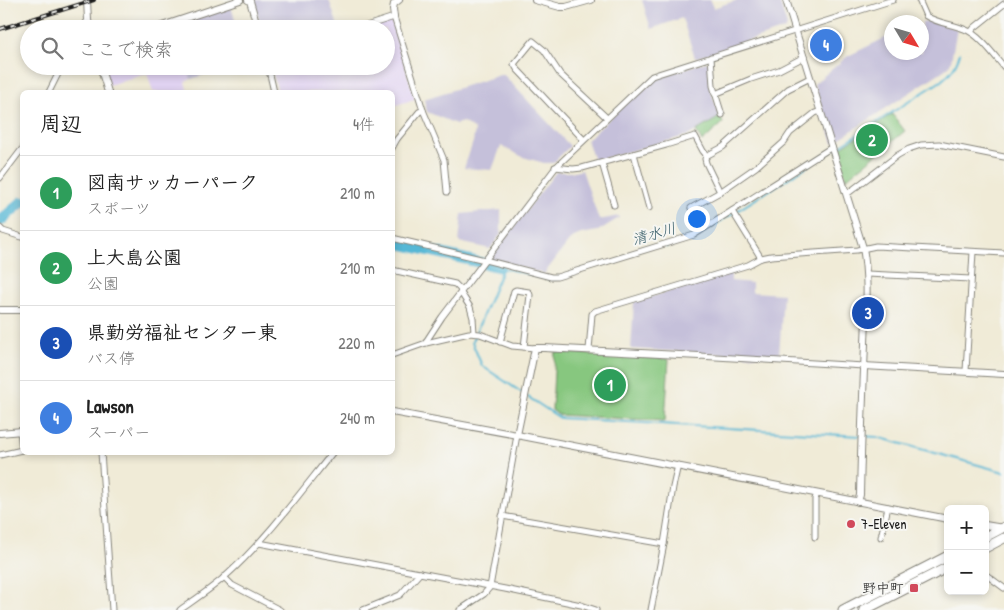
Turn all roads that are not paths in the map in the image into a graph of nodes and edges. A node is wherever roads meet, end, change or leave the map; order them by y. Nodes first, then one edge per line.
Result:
1 (87, 0) edge
2 (240, 0) edge
3 (248, 0) edge
4 (399, 0) edge
5 (534, 0) edge
6 (591, 0) edge
7 (786, 0) edge
8 (893, 0) edge
9 (919, 0) edge
10 (1004, 4) edge
11 (394, 16) junction
12 (88, 20) edge
13 (180, 20) edge
14 (255, 20) edge
15 (383, 20) edge
16 (796, 30) junction
17 (971, 32) junction
18 (711, 57) junction
19 (804, 57) junction
20 (1004, 67) edge
21 (58, 75) edge
22 (103, 75) edge
23 (270, 75) edge
24 (810, 78) junction
25 (50, 90) edge
26 (107, 90) edge
27 (274, 90) edge
28 (714, 94) junction
29 (423, 110) junction
30 (821, 110) junction
31 (722, 115) dead end
32 (607, 118) junction
33 (584, 140) junction
34 (395, 144) edge
35 (832, 148) junction
36 (20, 152) edge
37 (634, 154) junction
38 (707, 156) junction
39 (1004, 156) edge
40 (602, 163) junction
41 (554, 167) junction
42 (0, 178) edge
43 (447, 192) dead end
44 (720, 192) junction
45 (846, 194) junction
46 (614, 205) dead end
47 (649, 208) dead end
48 (691, 208) dead end
49 (732, 211) junction
50 (2, 232) edge
51 (20, 236) edge
52 (395, 239) edge
53 (863, 248) junction
54 (973, 252) junction
55 (1004, 253) edge
56 (761, 258) junction
57 (484, 262) junction
58 (395, 271) edge
59 (867, 274) junction
60 (971, 279) junction
61 (461, 293) junction
62 (0, 310) edge
63 (20, 310) edge
64 (474, 333) junction
65 (500, 342) junction
66 (426, 343) junction
67 (524, 347) junction
68 (535, 348) junction
69 (589, 350) junction
70 (395, 353) edge
71 (699, 356) joint
72 (864, 366) junction
73 (966, 371) junction
74 (1004, 374) edge
75 (395, 413) edge
76 (20, 431) edge
77 (0, 433) edge
78 (517, 435) junction
79 (20, 450) edge
80 (0, 455) edge
81 (100, 455) edge
82 (331, 455) edge
83 (678, 465) junction
84 (817, 494) junction
85 (858, 502) junction
86 (888, 508) junction
87 (502, 516) junction
88 (944, 518) edge
89 (989, 526) edge
90 (1003, 528) edge
91 (989, 535) edge
92 (815, 537) dead end
93 (881, 537) dead end
94 (1004, 538) edge
95 (259, 543) junction
96 (664, 544) junction
97 (989, 546) edge
98 (944, 558) edge
99 (944, 569) edge
100 (420, 573) junction
101 (224, 577) junction
102 (989, 577) edge
103 (490, 587) junction
104 (1004, 588) edge
105 (586, 608) edge
106 (112, 610) edge
107 (180, 610) edge
108 (280, 610) edge
109 (363, 610) edge
110 (460, 610) edge
111 (596, 610) edge
112 (651, 610) edge
113 (846, 610) edge
114 (864, 610) edge

1 - 12 street
2 - 13 street
3 - 14 street
4 - 11 street
5 - 6 street
7 - 16 street
8 - 16 street
9 - 17 street
10 - 17 street
11 - 15 street
11 - 29 street
16 - 18 street
16 - 19 street
17 - 20 street
18 - 28 street
18 - 32 street
19 - 24 street
19 - 28 street
21 - 25 street
22 - 26 street
23 - 27 street
24 - 30 street
24 - 38 street
28 - 31 street
29 - 34 street
29 - 43 street
30 - 35 street
30 - 44 street
32 - 33 street
32 - 33 street
33 - 41 street
35 - 45 street
35 - 49 street
36 - 42 street
37 - 38 street
37 - 40 street
37 - 47 street
38 - 44 street
39 - 45 street
40 - 41 street
40 - 46 street
41 - 57 street
44 - 48 street
45 - 53 street
49 - 56 street
49 - 57 street
50 - 51 street
52 - 57 street
53 - 54 street
53 - 56 street
53 - 59 street
54 - 55 street
54 - 60 street
56 - 69 street
57 - 61 street
58 - 61 street
59 - 60 street
59 - 72 street
60 - 73 street
61 - 64 street
61 - 66 street
62 - 63 street
64 - 65 street
64 - 66 street
65 - 67 street
65 - 67 street
66 - 70 street
67 - 68 street
68 - 69 street
68 - 78 street
69 - 71 street
71 - 72 street
72 - 73 street
72 - 85 street
73 - 74 street
75 - 78 street
76 - 77 street
78 - 83 street
78 - 87 street
79 - 80 street
81 - 106 street
82 - 95 street
83 - 84 street
83 - 96 street
84 - 85 street
84 - 92 street
85 - 86 street
86 - 88 street
86 - 93 street
87 - 96 street
87 - 103 street
89 - 90 street
90 - 91 highway
94 - 97 highway
95 - 100 street
95 - 101 street
96 - 112 street
98 - 113 highway
99 - 114 highway
100 - 103 street
100 - 109 street
101 - 107 street
101 - 108 street
102 - 104 street
103 - 105 street
103 - 110 street
105 - 111 street

